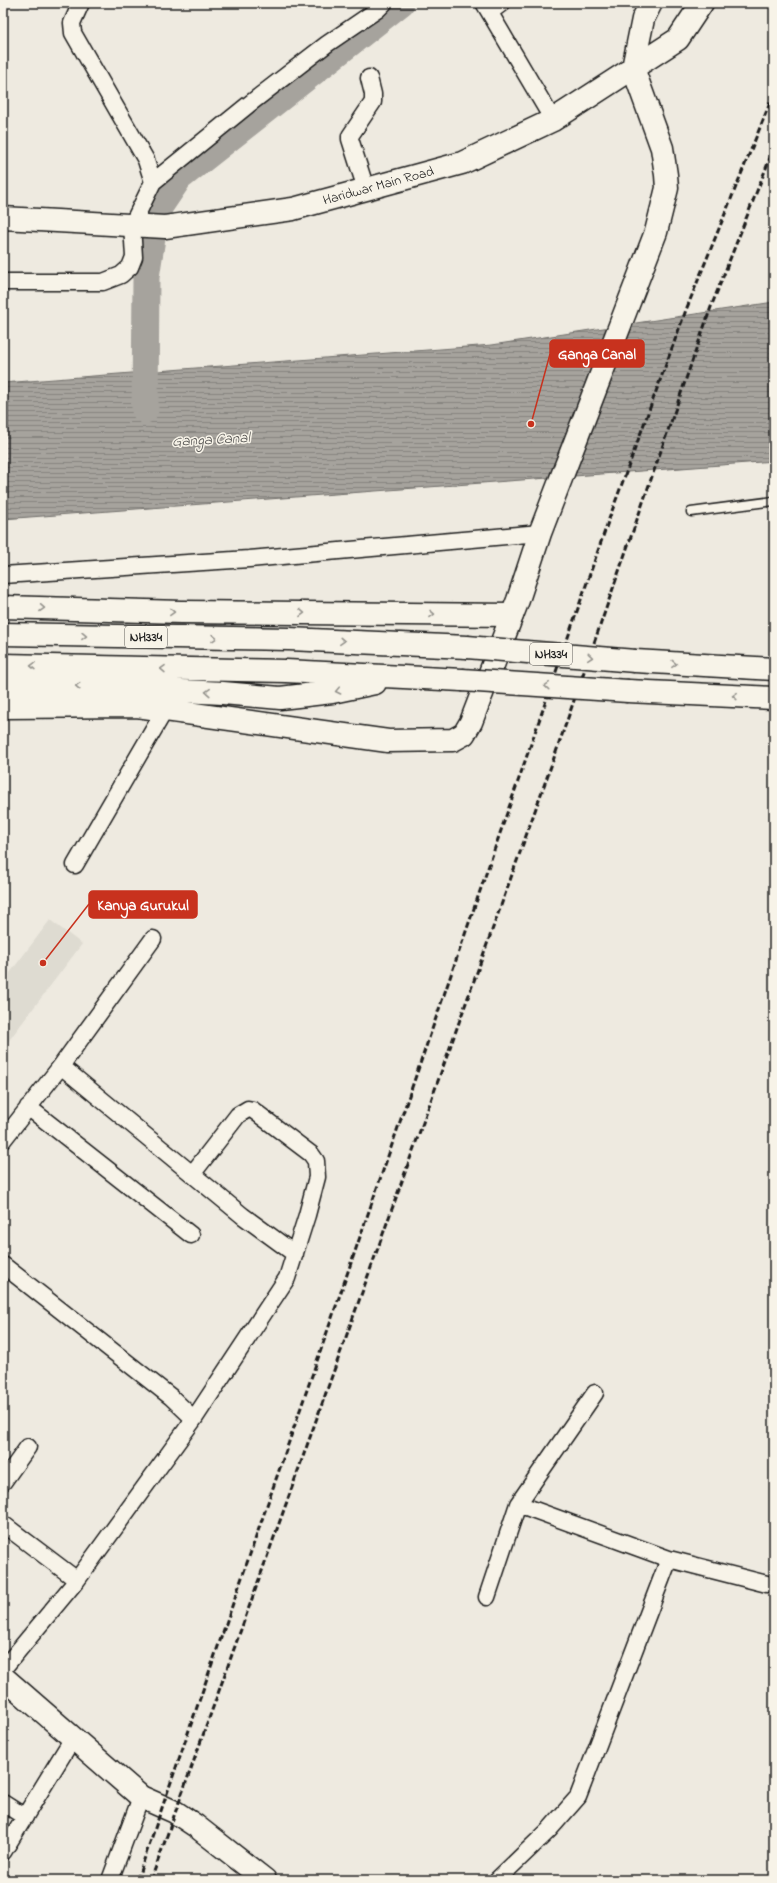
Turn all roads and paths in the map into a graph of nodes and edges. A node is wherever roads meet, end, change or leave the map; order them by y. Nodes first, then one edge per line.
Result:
1 (81, 3) edge
2 (384, 3) edge
3 (651, 3) edge
4 (702, 3) edge
5 (492, 6) edge
6 (633, 68) junction
7 (369, 78) dead end
8 (554, 120) junction
9 (153, 182) junction
10 (366, 189) junction
11 (3, 218) edge
12 (137, 226) junction
13 (3, 282) edge
14 (774, 501) edge
15 (691, 512) dead end
16 (543, 526) junction
17 (3, 575) edge
18 (3, 607) edge
19 (512, 615) junction
20 (3, 634) edge
21 (3, 665) edge
22 (774, 669) edge
23 (403, 677) junction
24 (3, 685) edge
25 (774, 698) edge
26 (3, 707) edge
27 (165, 710) junction
28 (75, 865) dead end
29 (153, 939) dead end
30 (61, 1066) junction
31 (28, 1107) junction
32 (3, 1140) edge
33 (193, 1174) junction
34 (191, 1235) dead end
35 (294, 1254) junction
36 (3, 1265) edge
37 (595, 1393) dead end
38 (194, 1419) junction
39 (28, 1446) dead end
40 (3, 1482) edge
41 (518, 1504) junction
42 (3, 1524) edge
43 (669, 1559) junction
44 (77, 1580) junction
45 (767, 1584) dead end
46 (487, 1597) dead end
47 (3, 1669) edge
48 (3, 1677) edge
49 (73, 1738) junction
50 (141, 1797) junction
51 (3, 1803) edge
52 (25, 1817) junction
53 (3, 1852) edge
54 (110, 1880) edge
55 (265, 1880) edge
56 (497, 1880) edge

1 - 9 street
2 - 9 street
3 - 6 main road
4 - 6 main road, Haridwar Main Road
5 - 8 street
6 - 8 main road, Haridwar Main Road
6 - 16 main road
7 - 10 street
8 - 10 main road, Haridwar Main Road
9 - 12 street
10 - 12 main road, Haridwar Main Road
11 - 12 main road, Haridwar Main Road
12 - 13 street
14 - 15 lane
16 - 17 street
16 - 19 main road
18 -> 19 main road
19 - 27 main road
20 -> 22 main road, NH334, bridge
23 -> 21 main road, NH334
23 -> 24 main road
25 -> 23 main road, NH334, bridge
26 - 27 main road
27 - 28 street
29 - 30 street
30 - 31 street
30 - 33 street
31 - 32 street
31 - 34 street
33 - 35 street
33 - 35 street
35 - 38 street
36 - 38 street
37 - 41 street
38 - 44 street
39 - 40 street
41 - 43 street
41 - 46 street
42 - 44 street
43 - 45 street
43 - 56 street
44 - 47 street
48 - 49 main road
49 - 50 main road
49 - 52 street
50 - 54 street
50 - 55 main road
51 - 52 street
52 - 53 street

